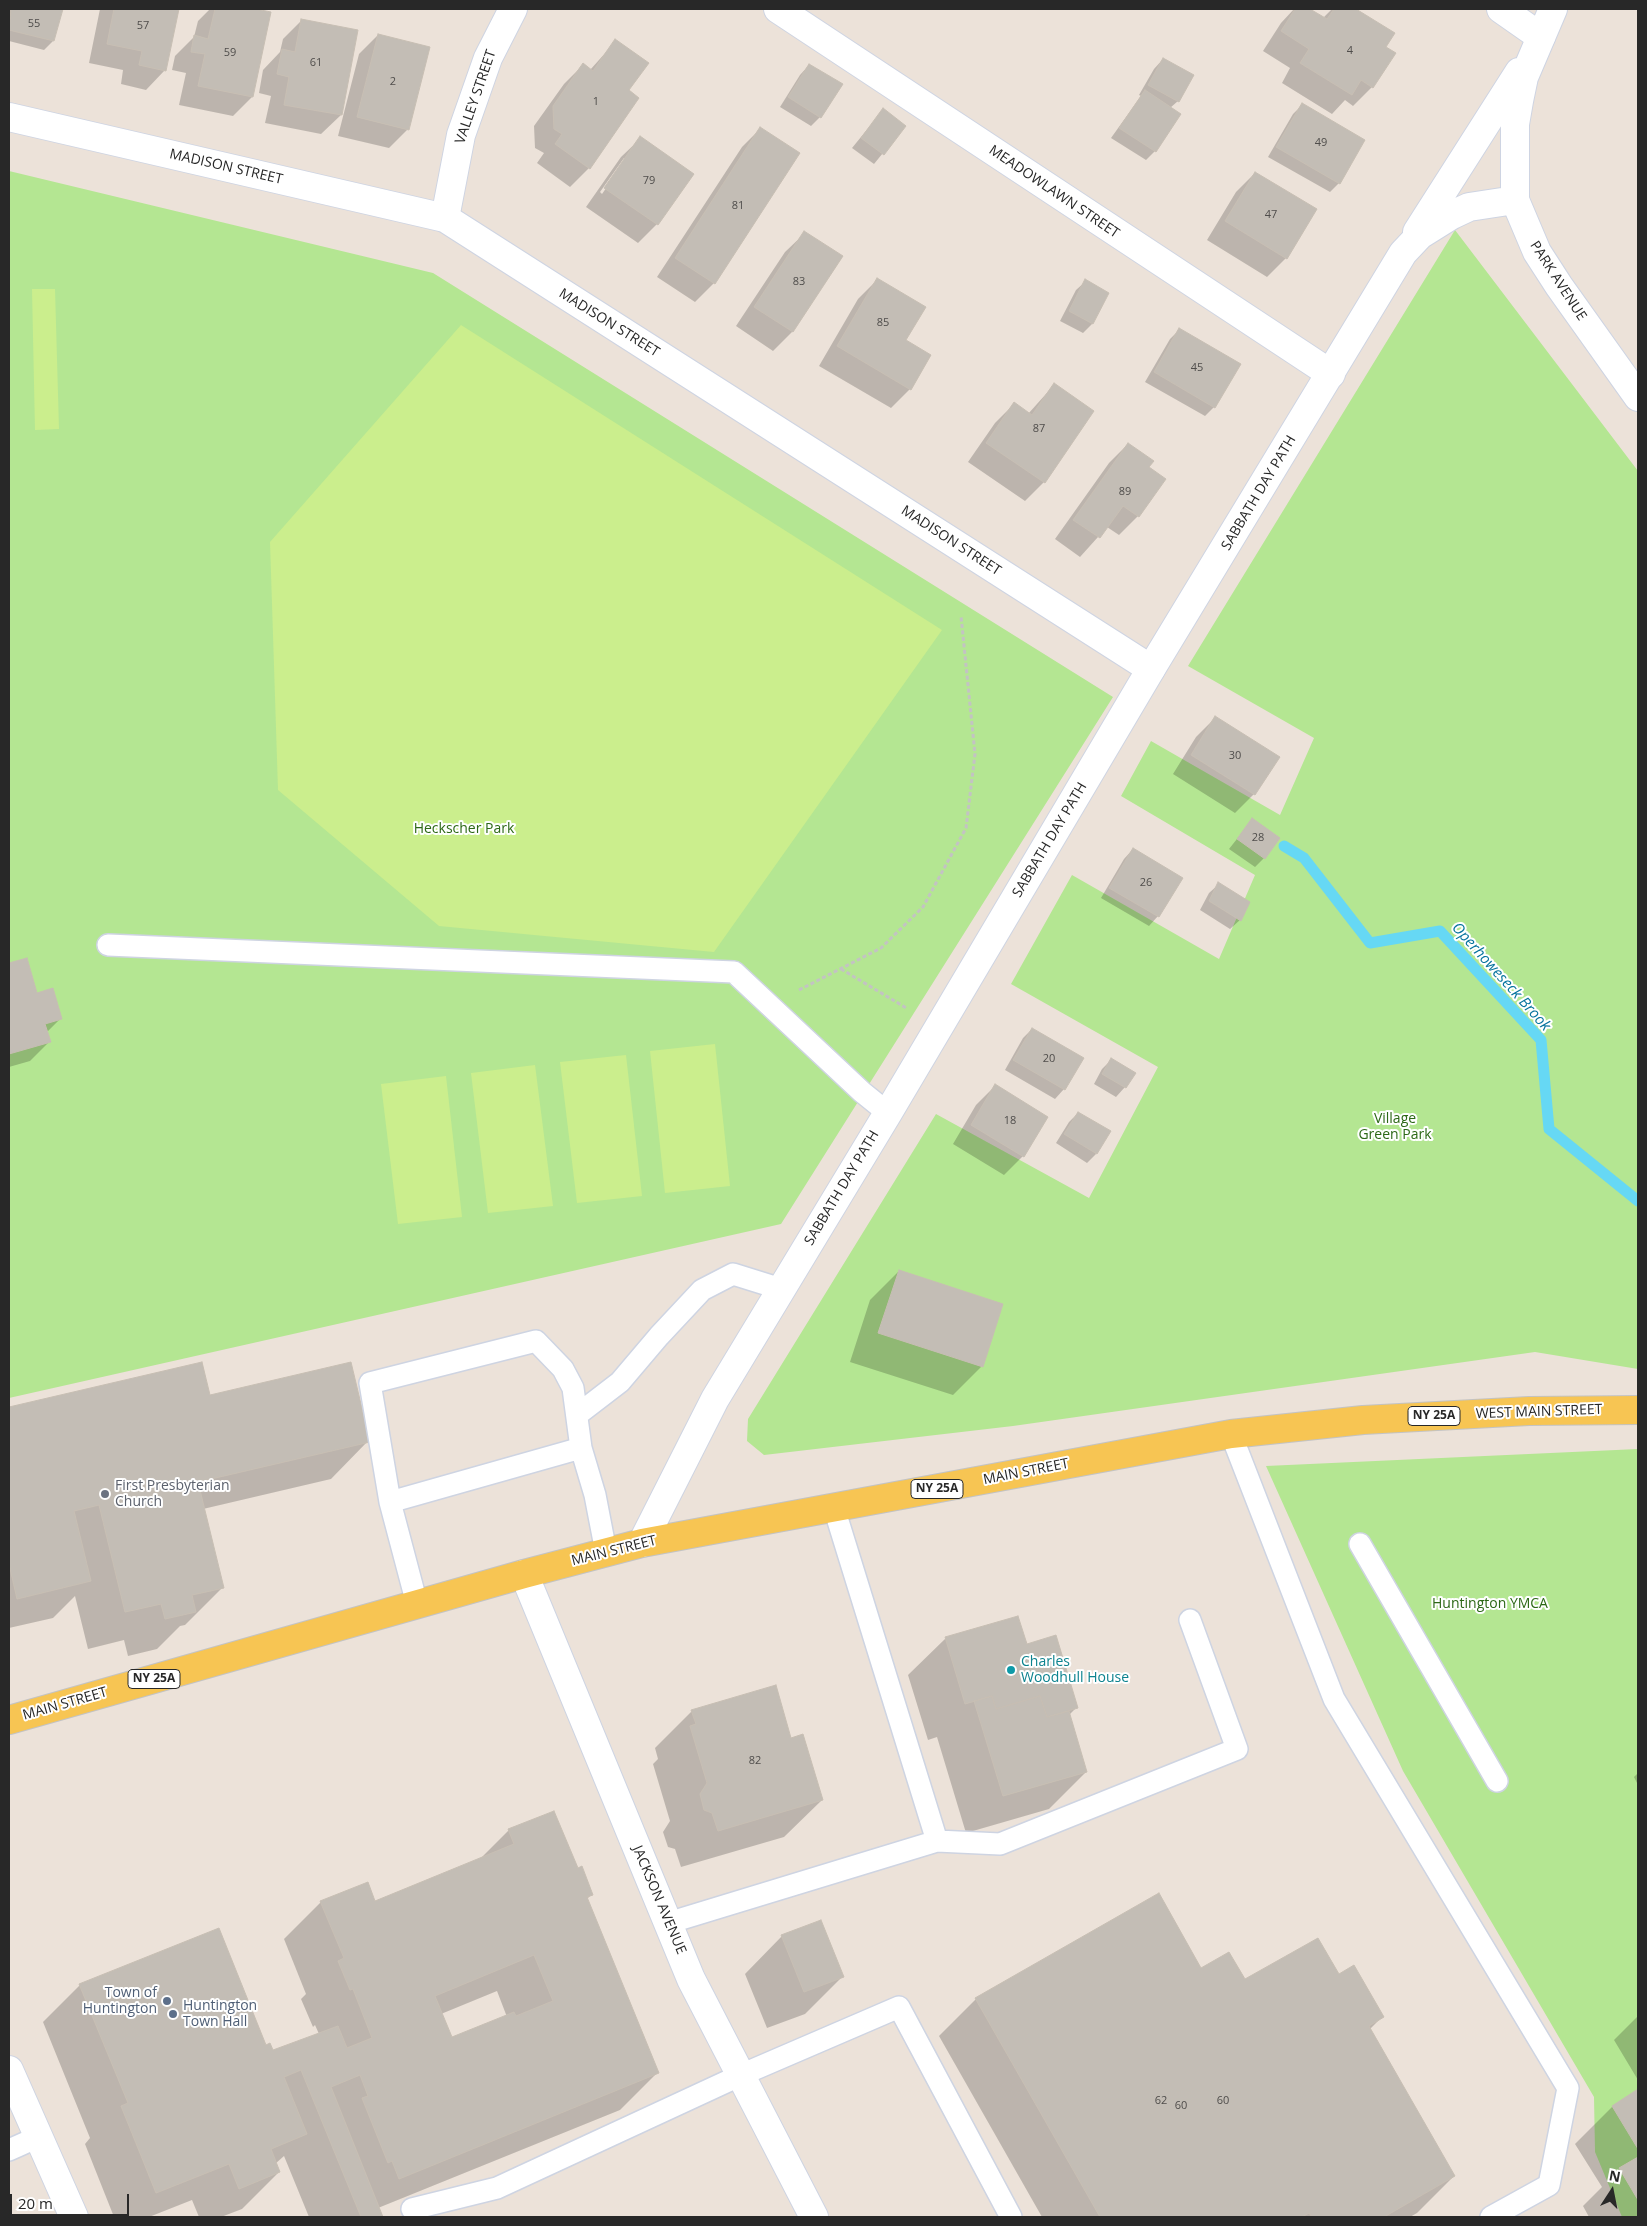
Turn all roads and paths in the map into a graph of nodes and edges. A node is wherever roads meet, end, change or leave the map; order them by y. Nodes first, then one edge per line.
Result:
1 (513, 9) edge
2 (778, 9) edge
3 (1501, 9) edge
4 (1553, 9) edge
5 (1541, 37) junction
6 (9, 117) edge
7 (1515, 200) junction
8 (444, 218) junction
9 (1404, 253) junction
10 (1331, 374) junction
11 (1638, 397) edge
12 (961, 616) dead end
13 (1152, 669) junction
14 (108, 945) dead end
15 (840, 969) junction
16 (770, 1005) junction
17 (911, 1011) dead end
18 (888, 1113) junction
19 (781, 1289) junction
20 (1638, 1410) edge
21 (577, 1415) junction
22 (1231, 1434) junction
23 (581, 1448) junction
24 (390, 1502) junction
25 (834, 1508) junction
26 (642, 1543) junction
27 (1360, 1544) dead end
28 (606, 1552) junction
29 (524, 1574) junction
30 (417, 1604) junction
31 (1190, 1620) dead end
32 (9, 1720) edge
33 (1497, 1781) dead end
34 (937, 1841) junction
35 (668, 1923) junction
36 (9, 2070) edge
37 (741, 2075) junction
38 (38, 2137) junction
39 (9, 2150) edge
40 (412, 2209) dead end
41 (74, 2217) edge
42 (814, 2217) edge
43 (1010, 2217) edge
44 (1491, 2217) edge

1 - 8 street, VALLEY STREET
2 - 10 street, MEADOWLAWN STREET
3 - 5 street
4 - 5 street, PARK AVENUE
5 - 7 street, PARK AVENUE
5 - 9 street
6 - 8 street, MADISON STREET
7 - 9 street, SABBATH DAY PATH
7 - 11 street, PARK AVENUE
8 - 13 street, MADISON STREET
9 - 10 street, SABBATH DAY PATH
10 - 13 street, SABBATH DAY PATH
12 - 15 path
13 - 18 street, SABBATH DAY PATH
14 - 16 lane
15 - 16 path
15 - 17 path
16 - 18 lane
18 - 19 street, SABBATH DAY PATH
19 - 21 lane
19 - 26 street, SABBATH DAY PATH
20 - 22 main road, WEST MAIN STREET / NY 25A
21 - 23 lane
21 - 24 lane
22 - 25 main road, MAIN STREET / NY 25A
22 - 44 lane
23 - 24 lane
23 - 28 lane
24 - 30 lane
25 - 26 main road, MAIN STREET / NY 25A
25 - 34 lane
26 - 28 main road, MAIN STREET / NY 25A
27 - 33 lane
28 - 29 main road, MAIN STREET / NY 25A
29 - 30 main road, MAIN STREET / NY 25A
29 - 35 street, JACKSON AVENUE
30 - 32 main road, MAIN STREET / NY 25A
31 - 34 lane
34 - 35 lane
35 - 37 street, JACKSON AVENUE
36 - 38 street
37 - 40 lane
37 - 42 street, JACKSON AVENUE
37 - 43 lane
38 - 39 lane
38 - 41 street

